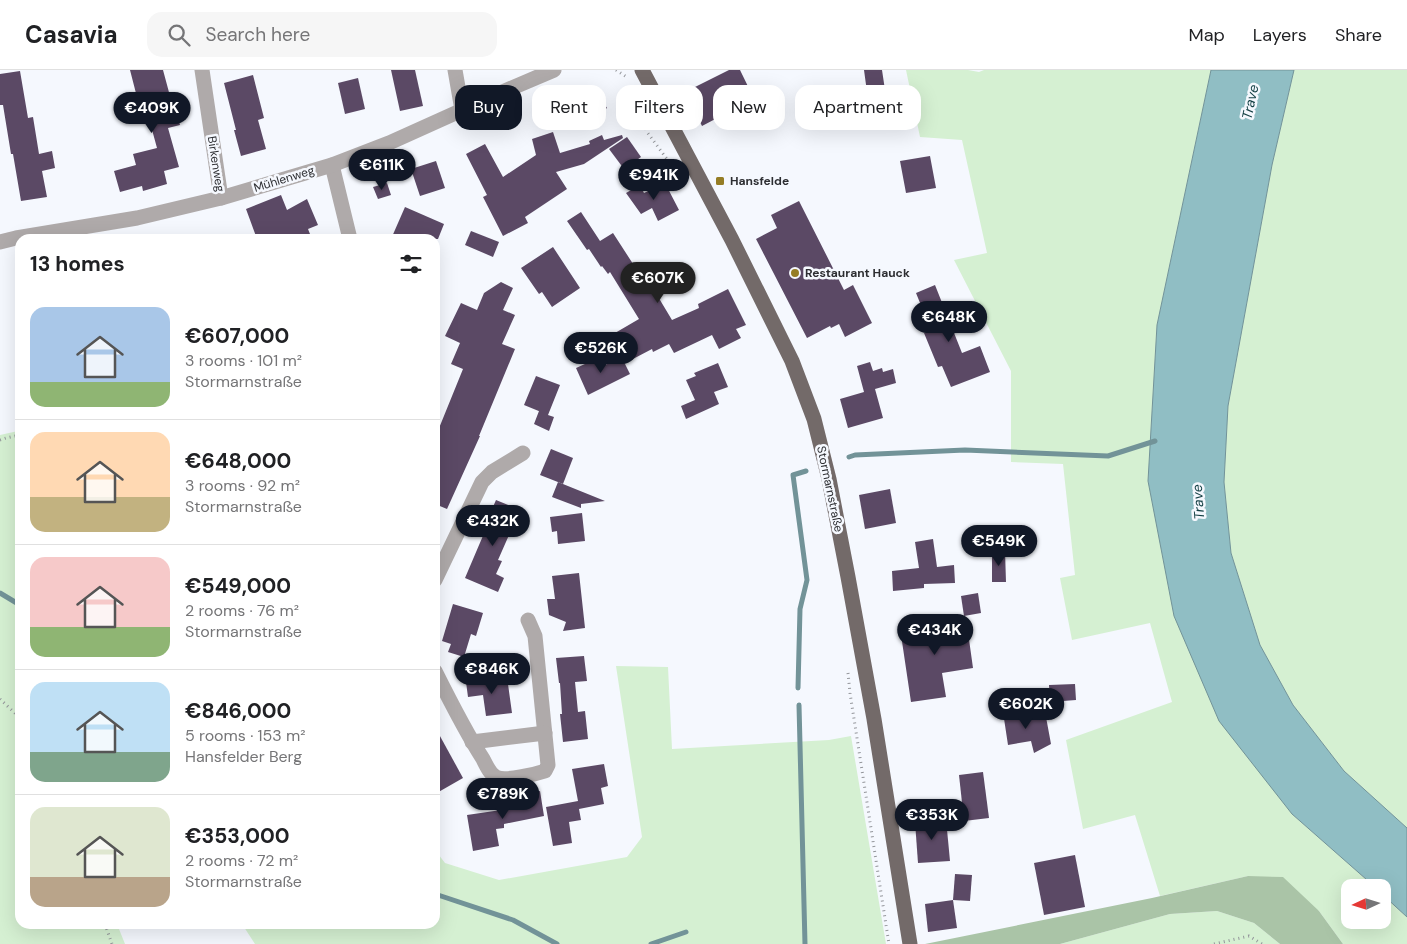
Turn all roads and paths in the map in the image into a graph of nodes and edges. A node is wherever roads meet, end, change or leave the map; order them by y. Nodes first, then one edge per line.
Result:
1 (202, 70) edge
2 (454, 70) edge
3 (554, 70) edge
4 (616, 70) edge
5 (642, 70) edge
6 (630, 80) dead end
7 (457, 85) edge
8 (519, 85) edge
9 (455, 113) edge
10 (646, 130) edge
11 (332, 165) junction
12 (679, 174) dead end
13 (221, 198) junction
14 (40, 234) edge
15 (349, 234) edge
16 (15, 238) edge
17 (0, 242) edge
18 (15, 437) edge
19 (0, 440) edge
20 (523, 454) dead end
21 (440, 570) edge
22 (528, 620) dead end
23 (847, 668) dead end
24 (440, 681) edge
25 (0, 699) edge
26 (15, 713) edge
27 (545, 733) junction
28 (472, 742) junction
29 (107, 929) edge
30 (112, 944) edge
31 (889, 944) edge
32 (910, 944) edge
33 (1214, 944) edge
34 (1262, 944) edge

1 - 13 street, Birkenweg
2 - 7 street
3 - 8 street, Mühlenweg
4 - 6 path
5 - 32 main road, Stormarnstraße
9 - 11 street, Mühlenweg
10 - 12 path
11 - 13 street, Mühlenweg
11 - 15 street
13 - 14 street, Mühlenweg
16 - 17 street, Mühlenweg
18 - 19 path
20 - 21 street
22 - 27 street
23 - 31 path
24 - 28 street
25 - 26 path
27 - 28 street
27 - 28 street
29 - 30 path
33 - 34 path

